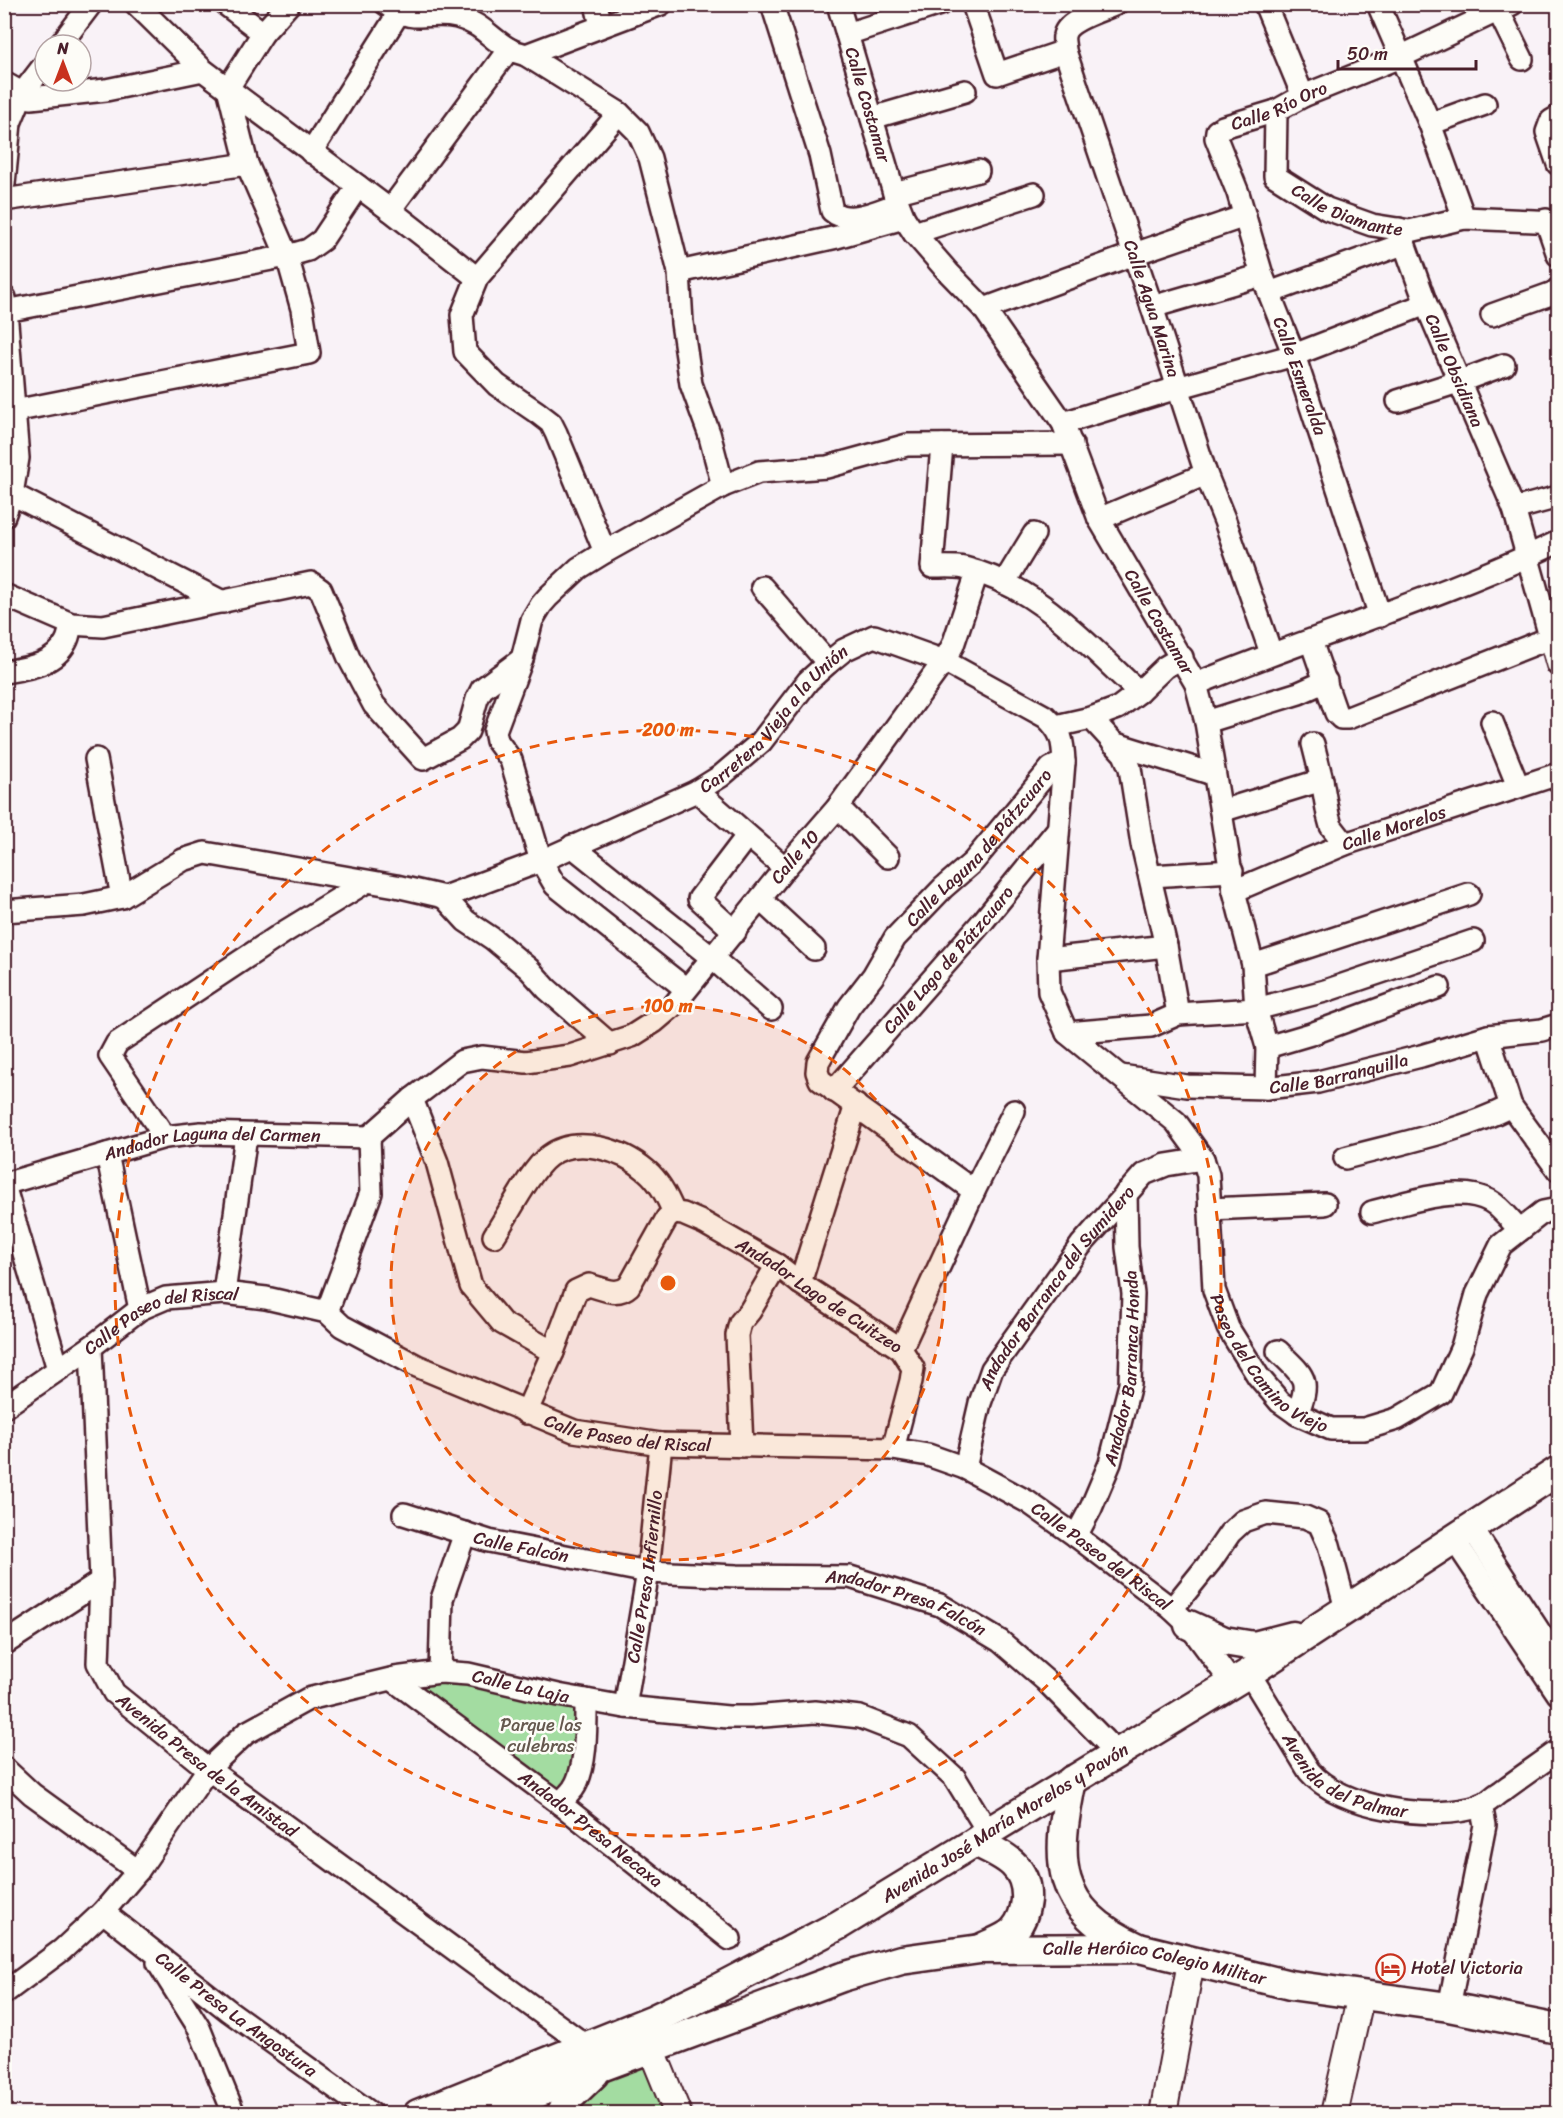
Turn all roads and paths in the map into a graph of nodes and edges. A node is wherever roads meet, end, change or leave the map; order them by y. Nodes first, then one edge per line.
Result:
1 (136, 4) edge
2 (225, 4) edge
3 (289, 4) edge
4 (596, 4) edge
5 (661, 4) edge
6 (772, 4) edge
7 (838, 4) edge
8 (940, 4) edge
9 (973, 4) edge
10 (1116, 4) edge
11 (1265, 4) edge
12 (1378, 4) edge
13 (91, 5) edge
14 (1502, 7) edge
15 (392, 9) edge
16 (601, 26) junction
17 (69, 33) edge
18 (263, 33) junction
19 (847, 34) junction
20 (1065, 51) junction
21 (518, 52) junction
22 (1400, 57) junction
23 (1522, 59) dead end
24 (203, 70) junction
25 (33, 73) edge
26 (13, 88) edge
27 (228, 88) junction
28 (965, 91) dead end
29 (1303, 96) junction
30 (1485, 104) dead end
31 (1276, 111) junction
32 (619, 113) junction
33 (872, 118) junction
34 (1430, 124) junction
35 (1553, 124) edge
36 (1216, 138) joint
37 (311, 152) junction
38 (247, 164) junction
39 (1558, 164) edge
40 (5, 170) edge
41 (978, 171) dead end
42 (358, 186) junction
43 (1034, 194) dead end
44 (4, 200) edge
45 (390, 210) junction
46 (902, 212) junction
47 (1245, 216) junction
48 (1464, 218) junction
49 (1552, 221) edge
50 (838, 227) junction
51 (1401, 237) junction
52 (1134, 254) junction
53 (1558, 255) edge
54 (287, 256) junction
55 (679, 272) junction
56 (477, 278) junction
57 (1265, 284) junction
58 (1558, 289) edge
59 (5, 304) edge
60 (1426, 304) junction
61 (1152, 307) junction
62 (984, 309) junction
63 (1492, 315) dead end
64 (1294, 355) junction
65 (1504, 365) dead end
66 (1458, 382) junction
67 (1177, 388) junction
68 (1398, 401) dead end
69 (14, 411) junction
70 (1063, 423) junction
71 (1072, 444) junction
72 (942, 445) junction
73 (11, 459) edge
74 (1206, 474) junction
75 (723, 486) junction
76 (12, 494) junction
77 (1558, 497) edge
78 (1514, 509) junction
79 (4, 516) edge
80 (1099, 519) junction
81 (1034, 534) dead end
82 (1558, 542) edge
83 (605, 552) junction
84 (1527, 556) junction
85 (978, 573) junction
86 (1004, 583) junction
87 (762, 586) dead end
88 (4, 595) edge
89 (223, 602) junction
90 (1380, 616) junction
91 (71, 624) junction
92 (1550, 638) junction
93 (1311, 641) junction
94 (1271, 653) junction
95 (1182, 657) junction
96 (522, 659) junction
97 (944, 662) junction
98 (828, 663) junction
99 (1558, 665) edge
100 (4, 672) edge
101 (1326, 681) junction
102 (1196, 684) junction
103 (1140, 692) junction
104 (1091, 718) junction
105 (1206, 722) junction
106 (1492, 722) dead end
107 (1056, 726) junction
108 (1113, 743) junction
109 (1313, 744) dead end
110 (96, 759) dead end
111 (1064, 762) junction
112 (1214, 774) junction
113 (1558, 774) edge
114 (1322, 780) junction
115 (1518, 786) junction
116 (697, 791) junction
117 (838, 807) junction
118 (1221, 812) junction
119 (1060, 827) junction
120 (747, 836) junction
121 (1345, 844) junction
122 (572, 846) junction
123 (888, 857) dead end
124 (541, 861) junction
125 (785, 868) junction
126 (1151, 876) junction
127 (1233, 881) junction
128 (366, 882) junction
129 (1469, 894) dead end
130 (122, 897) junction
131 (444, 897) junction
132 (761, 900) junction
133 (4, 911) edge
134 (735, 932) junction
135 (1473, 941) dead end
136 (1166, 946) junction
137 (814, 949) dead end
138 (711, 957) junction
139 (1048, 959) junction
140 (1253, 964) junction
141 (1439, 987) dead end
142 (686, 989) junction
143 (771, 1009) dead end
144 (1256, 1009) junction
145 (1178, 1014) junction
146 (1558, 1025) edge
147 (1067, 1033) junction
148 (1488, 1036) junction
149 (610, 1044) junction
150 (1268, 1047) junction
151 (1118, 1076) junction
152 (1266, 1088) junction
153 (834, 1091) junction
154 (412, 1099) junction
155 (856, 1105) junction
156 (1511, 1106) junction
157 (1014, 1112) dead end
158 (246, 1135) junction
159 (165, 1137) junction
160 (369, 1137) junction
161 (106, 1154) junction
162 (1346, 1158) dead end
163 (1203, 1159) junction
164 (1558, 1170) edge
165 (4, 1184) edge
166 (974, 1191) junction
167 (1126, 1193) junction
168 (1325, 1204) dead end
169 (1209, 1209) junction
170 (1558, 1209) edge
171 (1372, 1212) dead end
172 (674, 1213) junction
173 (1520, 1230) junction
174 (494, 1236) dead end
175 (777, 1265) junction
176 (800, 1283) junction
177 (224, 1293) junction
178 (140, 1309) junction
179 (327, 1312) junction
180 (91, 1347) junction
181 (901, 1349) junction
182 (1278, 1351) dead end
183 (553, 1352) junction
184 (58, 1369) junction
185 (4, 1407) edge
186 (526, 1413) junction
187 (1297, 1414) junction
188 (662, 1444) junction
189 (742, 1446) junction
190 (893, 1449) junction
191 (965, 1468) junction
192 (1558, 1471) edge
193 (404, 1514) dead end
194 (465, 1533) junction
195 (1462, 1533) junction
196 (1076, 1536) junction
197 (648, 1572) junction
198 (101, 1581) junction
199 (1346, 1608) junction
200 (1181, 1617) junction
201 (1313, 1632) junction
202 (4, 1644) edge
203 (1558, 1660) edge
204 (440, 1672) junction
205 (1240, 1678) junction
206 (392, 1679) junction
207 (1558, 1694) edge
208 (586, 1700) junction
209 (625, 1707) junction
210 (1558, 1751) edge
211 (1116, 1752) junction
212 (4, 1768) edge
213 (208, 1769) junction
214 (1072, 1780) junction
215 (560, 1804) junction
216 (1481, 1805) junction
217 (982, 1837) junction
218 (138, 1870) junction
219 (103, 1912) junction
220 (730, 1939) dead end
221 (1140, 1948) junction
222 (980, 1949) junction
223 (150, 1950) junction
224 (1191, 1962) junction
225 (4, 1993) edge
226 (1361, 1995) junction
227 (1449, 2007) junction
228 (229, 2011) junction
229 (199, 2028) junction
230 (1558, 2029) edge
231 (651, 2048) junction
232 (593, 2056) junction
233 (443, 2109) edge
234 (234, 2114) edge
235 (372, 2114) edge
236 (487, 2114) edge
237 (561, 2114) edge
238 (678, 2114) edge
239 (1163, 2114) edge
240 (1334, 2114) edge

1 - 24 street
2 - 18 street
3 - 18 street
4 - 16 street
5 - 16 street
6 - 50 street
7 - 19 street, Calle Costamar
8 - 19 street
9 - 20 street
10 - 20 street
11 - 29 street
12 - 22 street
13 - 17 street
14 - 22 street, Calle Río Oro
14 - 23 street
15 - 21 street
15 - 37 street
16 - 21 street
18 - 27 street
19 - 33 street, Calle Costamar
20 - 52 street, Calle Agua Marina
21 - 32 street
21 - 45 street
22 - 29 street, Calle Río Oro
22 - 34 street
24 - 26 street
24 - 27 street
25 - 26 street
26 - 40 street
27 - 37 street
27 - 38 street
28 - 33 street
29 - 31 street, Calle Río Oro
30 - 34 street
31 - 36 street, Calle Río Oro
31 - 51 street, Calle Diamante
32 - 55 street
32 - 56 street
33 - 46 street, Calle Costamar
34 - 48 street
35 - 39 street
36 - 47 street, Calle Esmeralda
37 - 42 street
38 - 44 street
38 - 54 street
41 - 46 street
42 - 45 street
42 - 54 street
43 - 46 street
45 - 56 street
46 - 50 street
46 - 62 street, Calle Costamar
47 - 52 street
47 - 57 street, Calle Esmeralda
48 - 49 street, Calle Diamante
48 - 51 street, Calle Diamante
49 - 53 street
50 - 55 street
51 - 57 street, Calle Diamante
51 - 60 street, Calle Obsidiana
52 - 61 street, Calle Agua Marina
52 - 62 street
54 - 59 street
54 - 69 street
55 - 75 street
56 - 83 street
57 - 61 street, Calle Diamante
57 - 64 street, Calle Esmeralda
58 - 63 street
59 - 69 street
60 - 64 street
60 - 66 street, Calle Obsidiana
61 - 67 street, Calle Agua Marina
62 - 70 street, Calle Costamar
64 - 67 street
64 - 90 street, Calle Esmeralda
65 - 66 street
66 - 68 street
66 - 78 street, Calle Obsidiana
67 - 70 street
67 - 74 street, Calle Agua Marina
69 - 73 street
70 - 71 street, Calle Costamar
71 - 72 street
71 - 80 street, Calle Costamar
72 - 75 street
72 - 85 street
73 - 76 street
74 - 80 street
74 - 94 street, Calle Agua Marina
75 - 83 street
76 - 79 street
76 - 89 street
77 - 78 street
78 - 84 street
80 - 95 street, Calle Costamar
81 - 86 street
82 - 84 street
83 - 96 street
84 - 90 street
84 - 92 street
85 - 86 street
85 - 97 street, Calle 10
86 - 103 street
87 - 98 street
88 - 91 street
89 - 91 street
89 - 96 street
90 - 93 street
91 - 100 street
92 - 99 street
92 - 101 street
93 - 94 street
93 - 101 street
94 - 102 street
95 - 102 street, Calle Costamar
95 - 103 street
96 - 124 street
97 - 98 street, Carretera Vieja a la Unión
97 - 107 street, Carretera Vieja a la Unión
97 - 117 street, Calle 10
98 - 116 street, Carretera Vieja a la Unión
101 - 105 street
102 - 105 street, Calle Costamar
103 - 104 street
104 - 107 street
104 - 108 street
105 - 112 street, Calle Costamar
106 - 115 street
107 - 111 street
108 - 112 street
108 - 126 street
109 - 114 street
110 - 130 street
111 - 119 street
111 - 153 street, Calle Laguna de Pátzcuaro
112 - 118 street, Calle Costamar
113 - 115 street, Calle Morelos
114 - 118 street
114 - 121 street
115 - 121 street, Calle Morelos
116 - 120 street
116 - 122 street, Carretera Vieja a la Unión
117 - 123 street
117 - 125 street, Calle 10
118 - 127 street, Calle Costamar
119 - 139 street
119 - 153 street, Calle Lago de Pátzcuaro
120 - 125 street
120 - 134 street
121 - 127 street, Calle Morelos
122 - 124 street, Carretera Vieja a la Unión
122 - 138 street
124 - 131 street, Carretera Vieja a la Unión
124 - 142 street
125 - 132 street, Calle 10
126 - 127 street, Calle Morelos
126 - 136 street
127 - 140 street, Calle Costamar
128 - 130 street
128 - 131 street
128 - 159 street
129 - 140 street
130 - 133 street
131 - 149 street
132 - 134 street, Calle 10
132 - 137 street
134 - 138 street, Calle 10
135 - 144 street
136 - 139 street
136 - 145 street
138 - 142 street, Calle 10
138 - 143 street
139 - 147 street
140 - 144 street, Calle Costamar
141 - 150 street
142 - 149 street, Calle 10
144 - 145 street
144 - 150 street, Calle Costamar
145 - 147 street
146 - 148 street, Calle Barranquilla
147 - 151 street
148 - 152 street, Calle Barranquilla
148 - 156 street
149 - 154 street
150 - 152 street, Calle Costamar
151 - 152 street, Calle Barranquilla
151 - 163 street
153 - 155 street
154 - 160 street
154 - 183 street
155 - 166 street
155 - 176 street
156 - 162 street
156 - 164 street
157 - 166 street
158 - 159 street, Andador Laguna del Carmen
158 - 160 street, Andador Laguna del Carmen
158 - 177 street
159 - 161 street, Andador Laguna del Carmen
160 - 179 street
161 - 165 street, Andador Laguna del Carmen
161 - 178 street
163 - 167 street, Andador Barranca del Sumidero
163 - 169 street, Paseo del Camino Viejo
165 - 184 street
166 - 181 street
167 - 191 street, Andador Barranca del Sumidero
167 - 196 street, Andador Barranca Honda
168 - 169 street
169 - 187 street, Paseo del Camino Viejo
170 - 173 street, Paseo del Camino Viejo
171 - 173 street
172 - 174 street
172 - 175 street, Andador Lago de Cuitzeo
172 - 183 street
173 - 187 street, Paseo del Camino Viejo
175 - 176 street, Andador Lago de Cuitzeo
175 - 189 street
176 - 181 street, Andador Lago de Cuitzeo
177 - 178 street, Calle Paseo del Riscal
177 - 179 street, Calle Paseo del Riscal
178 - 180 street, Calle Paseo del Riscal
179 - 186 street, Calle Paseo del Riscal
180 - 184 street, Calle Paseo del Riscal
180 - 198 street, Avenida Presa de la Amistad
181 - 190 street, Andador Lago de Cuitzeo
182 - 187 street
183 - 186 street
184 - 185 street, Calle Paseo del Riscal
186 - 188 street, Calle Paseo del Riscal
188 - 189 street, Calle Paseo del Riscal
188 - 197 street, Calle Presa Infiernillo
189 - 190 street, Calle Paseo del Riscal
190 - 191 street, Calle Paseo del Riscal
191 - 196 street, Calle Paseo del Riscal
192 - 195 main road, Avenida José María Morelos y Pavón
193 - 194 street
194 - 197 street, Calle Falcón
194 - 204 street, Calle Falcón
195 - 199 main road, Avenida José María Morelos y Pavón
195 - 203 street
195 - 207 street
196 - 200 street, Calle Paseo del Riscal
197 - 209 street, Calle Presa Infiernillo
197 - 211 street, Andador Presa Falcón
198 - 202 street
198 - 213 street, Avenida Presa de la Amistad
199 - 200 street
199 - 201 main road, Avenida José María Morelos y Pavón
200 - 201 main road
200 - 205 street, Calle Paseo del Riscal
201 - 205 main road, Avenida José María Morelos y Pavón
204 - 206 street, Calle La Laja
204 - 208 street, Calle La Laja
205 - 211 main road, Avenida José María Morelos y Pavón
205 - 216 street, Avenida del Palmar
206 - 213 street, Calle La Laja
206 - 215 street, Andador Presa Necaxa
208 - 209 street, Calle La Laja
208 - 215 street
209 - 217 street, Calle La Laja
210 - 216 street
211 - 214 main road, Avenida José María Morelos y Pavón
212 - 218 street
213 - 218 street, Calle La Laja
213 - 232 street, Avenida Presa de la Amistad
214 - 217 main road, Avenida José María Morelos y Pavón
214 - 221 main road
215 - 220 street, Andador Presa Necaxa
216 - 227 street
217 - 222 main road
217 - 232 main road, Avenida José María Morelos y Pavón
218 - 219 street, Calle La Laja
219 - 223 street, Calle Presa La Angostura
219 - 225 street, Calle La Laja
221 - 222 main road, Calle Heróico Colegio Militar
221 - 224 main road, Calle Heróico Colegio Militar
222 - 231 main road, Calle Heróico Colegio Militar
223 - 228 street, Calle Presa La Angostura
223 - 229 street
224 - 226 main road, Calle Heróico Colegio Militar
224 - 239 street
226 - 227 main road, Calle Heróico Colegio Militar
226 - 240 street
227 - 230 main road, Calle Heróico Colegio Militar
228 - 229 street
228 - 235 street, Calle Presa La Angostura
229 - 234 street
231 - 232 main road, Calle Heróico Colegio Militar
231 - 238 street
232 - 233 main road, Avenida José María Morelos y Pavón
232 - 236 main road
232 - 237 main road

